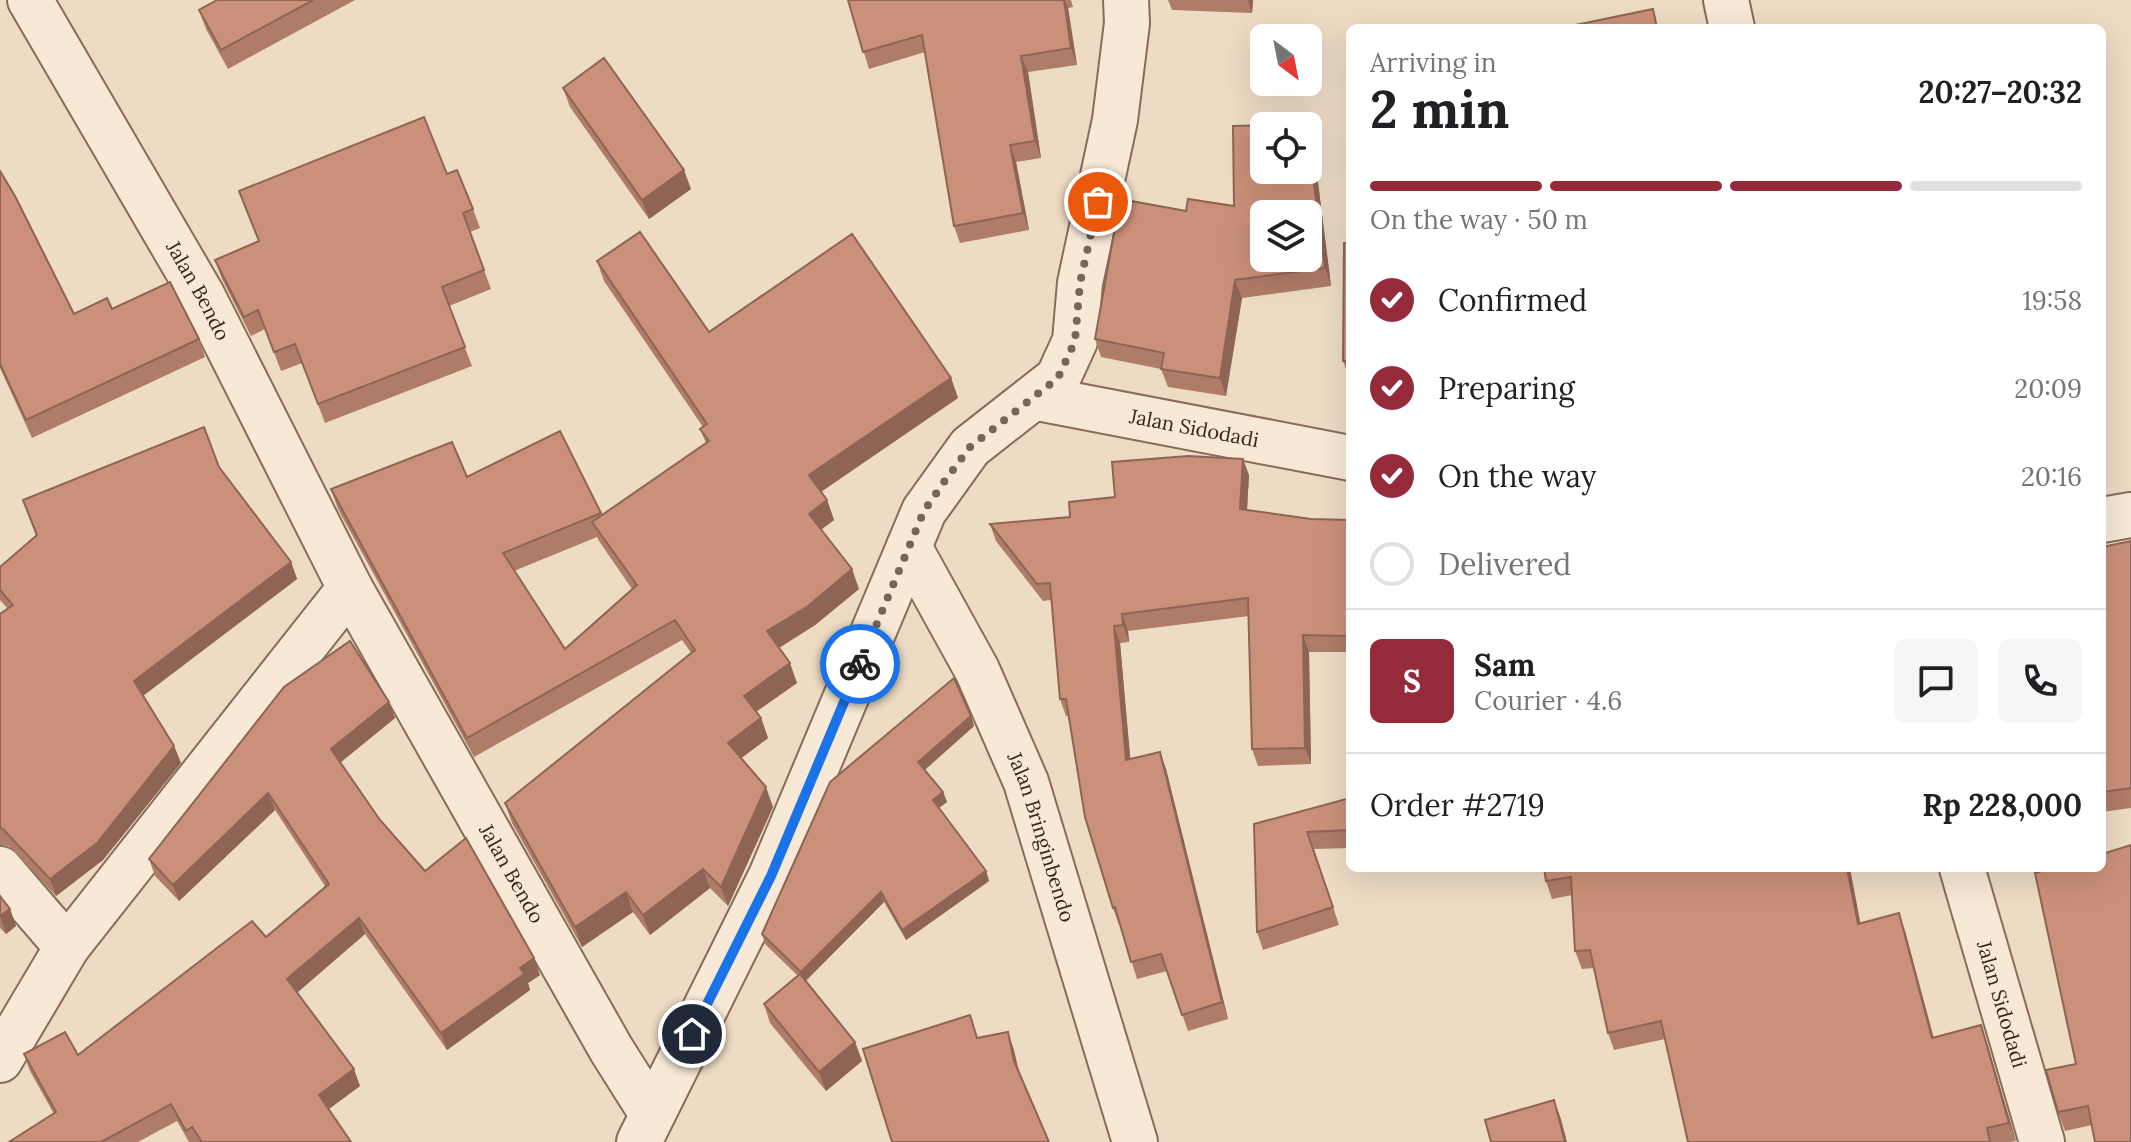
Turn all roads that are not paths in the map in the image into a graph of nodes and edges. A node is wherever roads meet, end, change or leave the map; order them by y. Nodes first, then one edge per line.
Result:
1 (30, 0) edge
2 (1126, 0) edge
3 (1726, 0) edge
4 (1731, 24) edge
5 (1037, 398) junction
6 (1346, 457) edge
7 (2131, 515) edge
8 (2106, 519) edge
9 (909, 547) junction
10 (350, 588) junction
11 (0, 869) edge
12 (1963, 872) edge
13 (67, 947) junction
14 (0, 1060) edge
15 (645, 1128) edge
16 (1135, 1142) edge
17 (2042, 1142) edge

1 - 10 street, Jalan Bendo
2 - 5 street
3 - 4 street
5 - 6 street, Jalan Sidodadi
5 - 9 street
7 - 8 street
9 - 15 street
9 - 16 street, Jalan Bringinbendo
10 - 13 street
10 - 15 street, Jalan Bendo
11 - 13 street
12 - 17 street, Jalan Sidodadi
13 - 14 street

